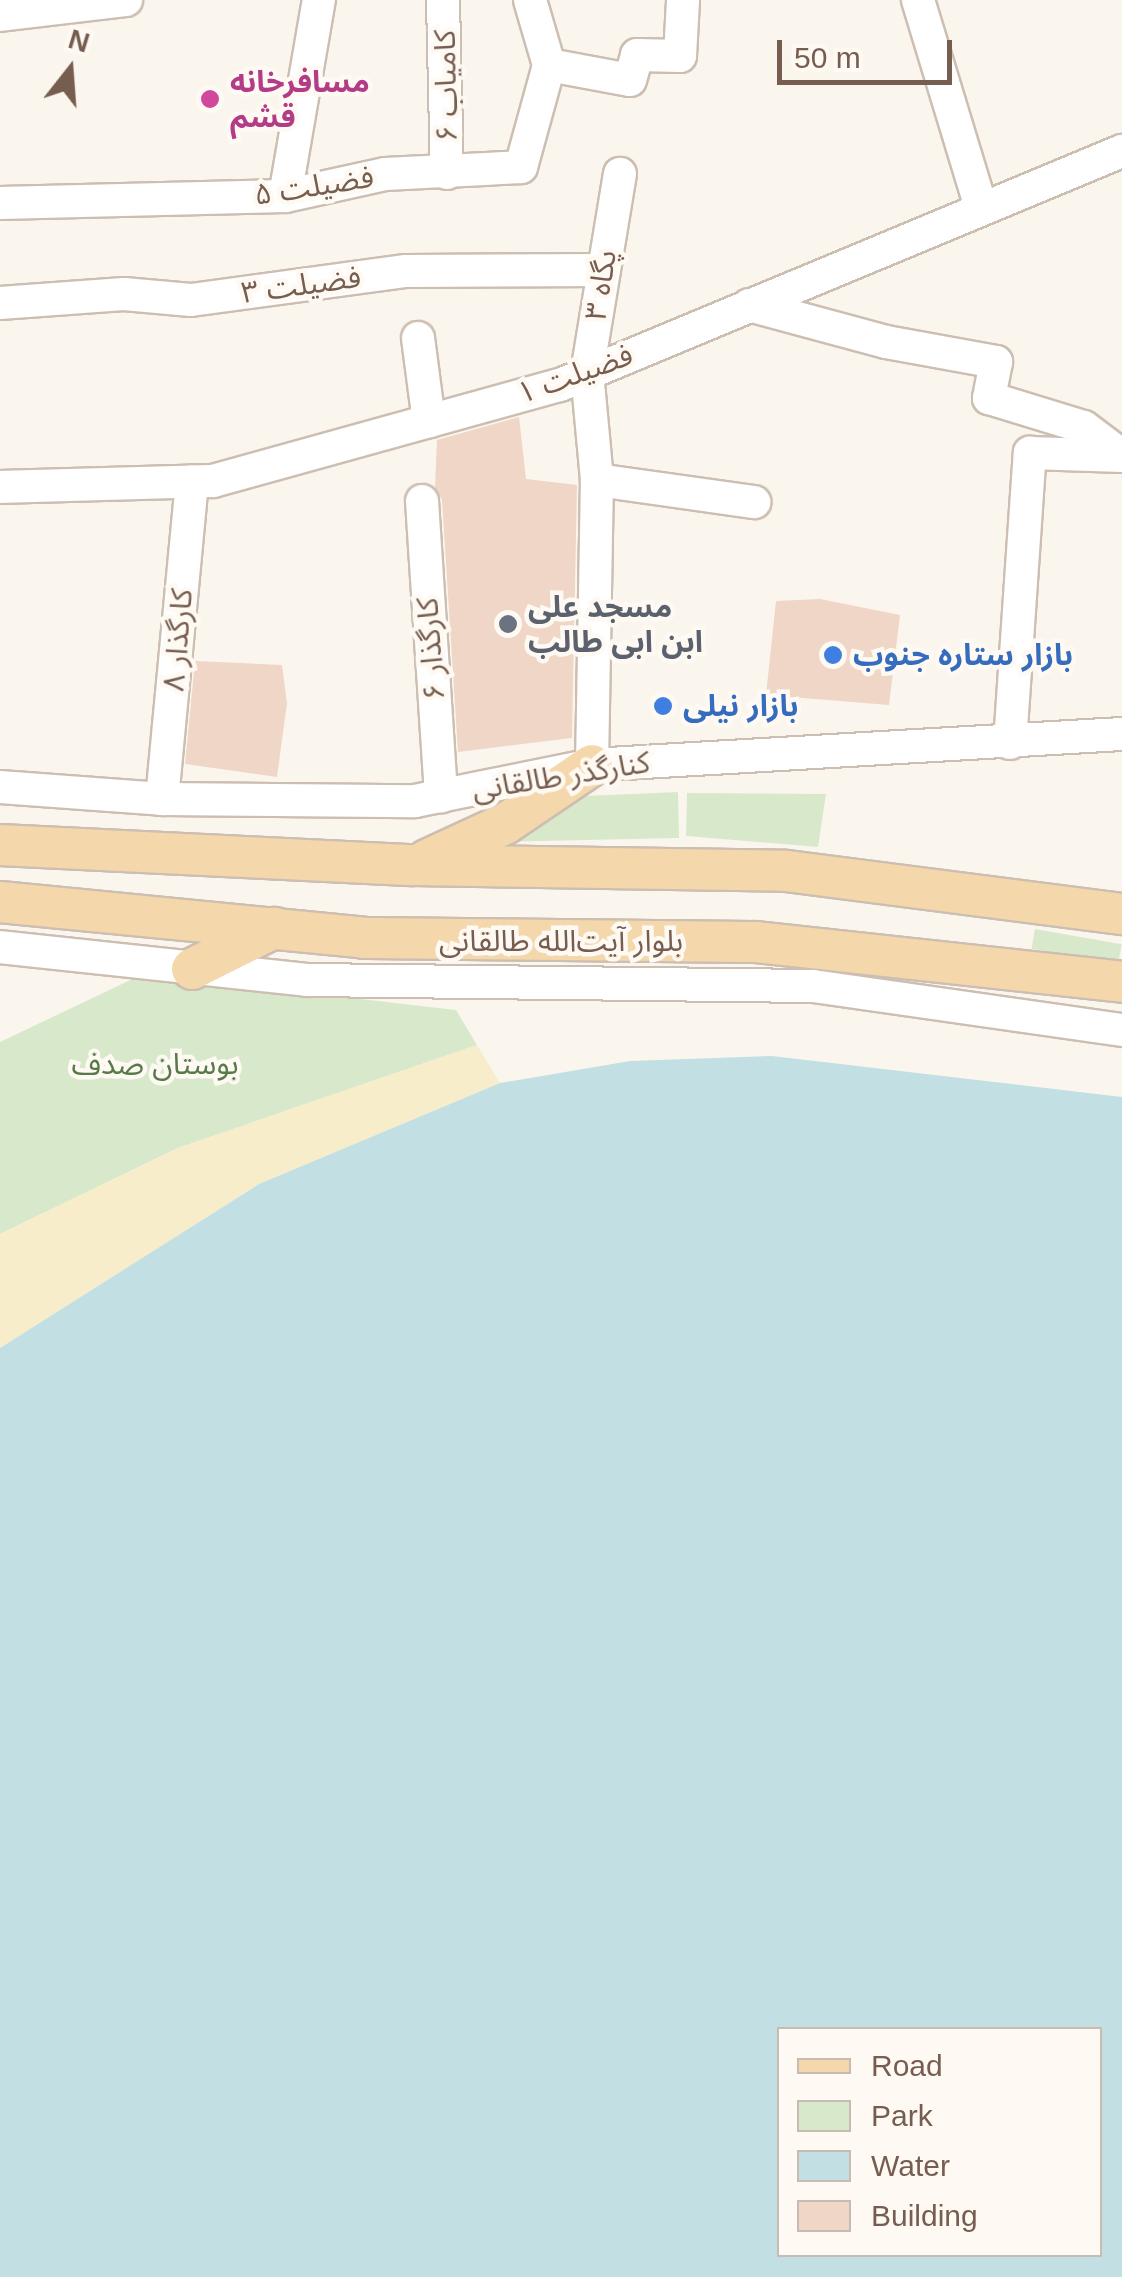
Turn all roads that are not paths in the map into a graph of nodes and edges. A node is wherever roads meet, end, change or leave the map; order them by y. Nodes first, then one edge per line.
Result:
1 (126, 0) edge
2 (320, 0) edge
3 (443, 0) edge
4 (530, 0) edge
5 (684, 0) edge
6 (918, 0) edge
7 (0, 15) edge
8 (550, 65) junction
9 (1122, 151) edge
10 (448, 173) junction
11 (620, 174) dead end
12 (285, 196) junction
13 (0, 202) edge
14 (982, 208) junction
15 (603, 270) junction
16 (0, 302) edge
17 (749, 305) junction
18 (418, 338) dead end
19 (587, 373) junction
20 (429, 421) junction
21 (1122, 455) edge
22 (595, 469) junction
23 (192, 481) junction
24 (0, 487) edge
25 (422, 501) dead end
26 (754, 502) dead end
27 (1122, 734) edge
28 (1010, 743) junction
29 (592, 765) junction
30 (0, 787) edge
31 (441, 796) junction
32 (162, 798) junction
33 (0, 845) edge
34 (413, 865) junction
35 (0, 902) edge
36 (1122, 914) edge
37 (274, 928) junction
38 (0, 948) edge
39 (192, 970) junction
40 (1122, 982) edge
41 (1122, 1030) edge

1 - 7 street
2 - 12 street
3 - 10 street, کامیاب ۶
4 - 8 street
5 - 8 street
6 - 14 street
8 - 10 street, فضیلت ۵
9 - 14 street, فضیلت ۱
10 - 12 street, فضیلت ۵
11 - 15 street, پگاه ۳
12 - 13 street, فضیلت ۵
14 - 17 street, فضیلت ۱
15 - 16 street, فضیلت ۳
15 - 19 street, پگاه ۳
17 - 19 street, فضیلت ۱
17 - 21 street
18 - 20 street
19 - 20 street, فضیلت ۱
19 - 22 street, پگاه ۳
20 - 23 street, فضیلت ۱
21 - 28 street
22 - 26 street
22 - 29 street, پگاه ۳
23 - 24 street, فضیلت ۱
23 - 32 street, کارگذار ۸
25 - 31 street, کارگذار ۶
27 - 28 street, کنارگذر طالقانی
28 - 29 street, کنارگذر طالقانی
29 - 31 street, کنارگذر طالقانی
29 - 34 main road
30 - 32 street, کنارگذر طالقانی
31 - 32 street, کنارگذر طالقانی
33 - 34 main road
34 - 36 main road
35 - 37 main road, بلوار آیت‌الله طالقانی
37 - 39 main road
37 - 40 main road, بلوار آیت‌الله طالقانی
38 - 39 street
39 - 41 street

